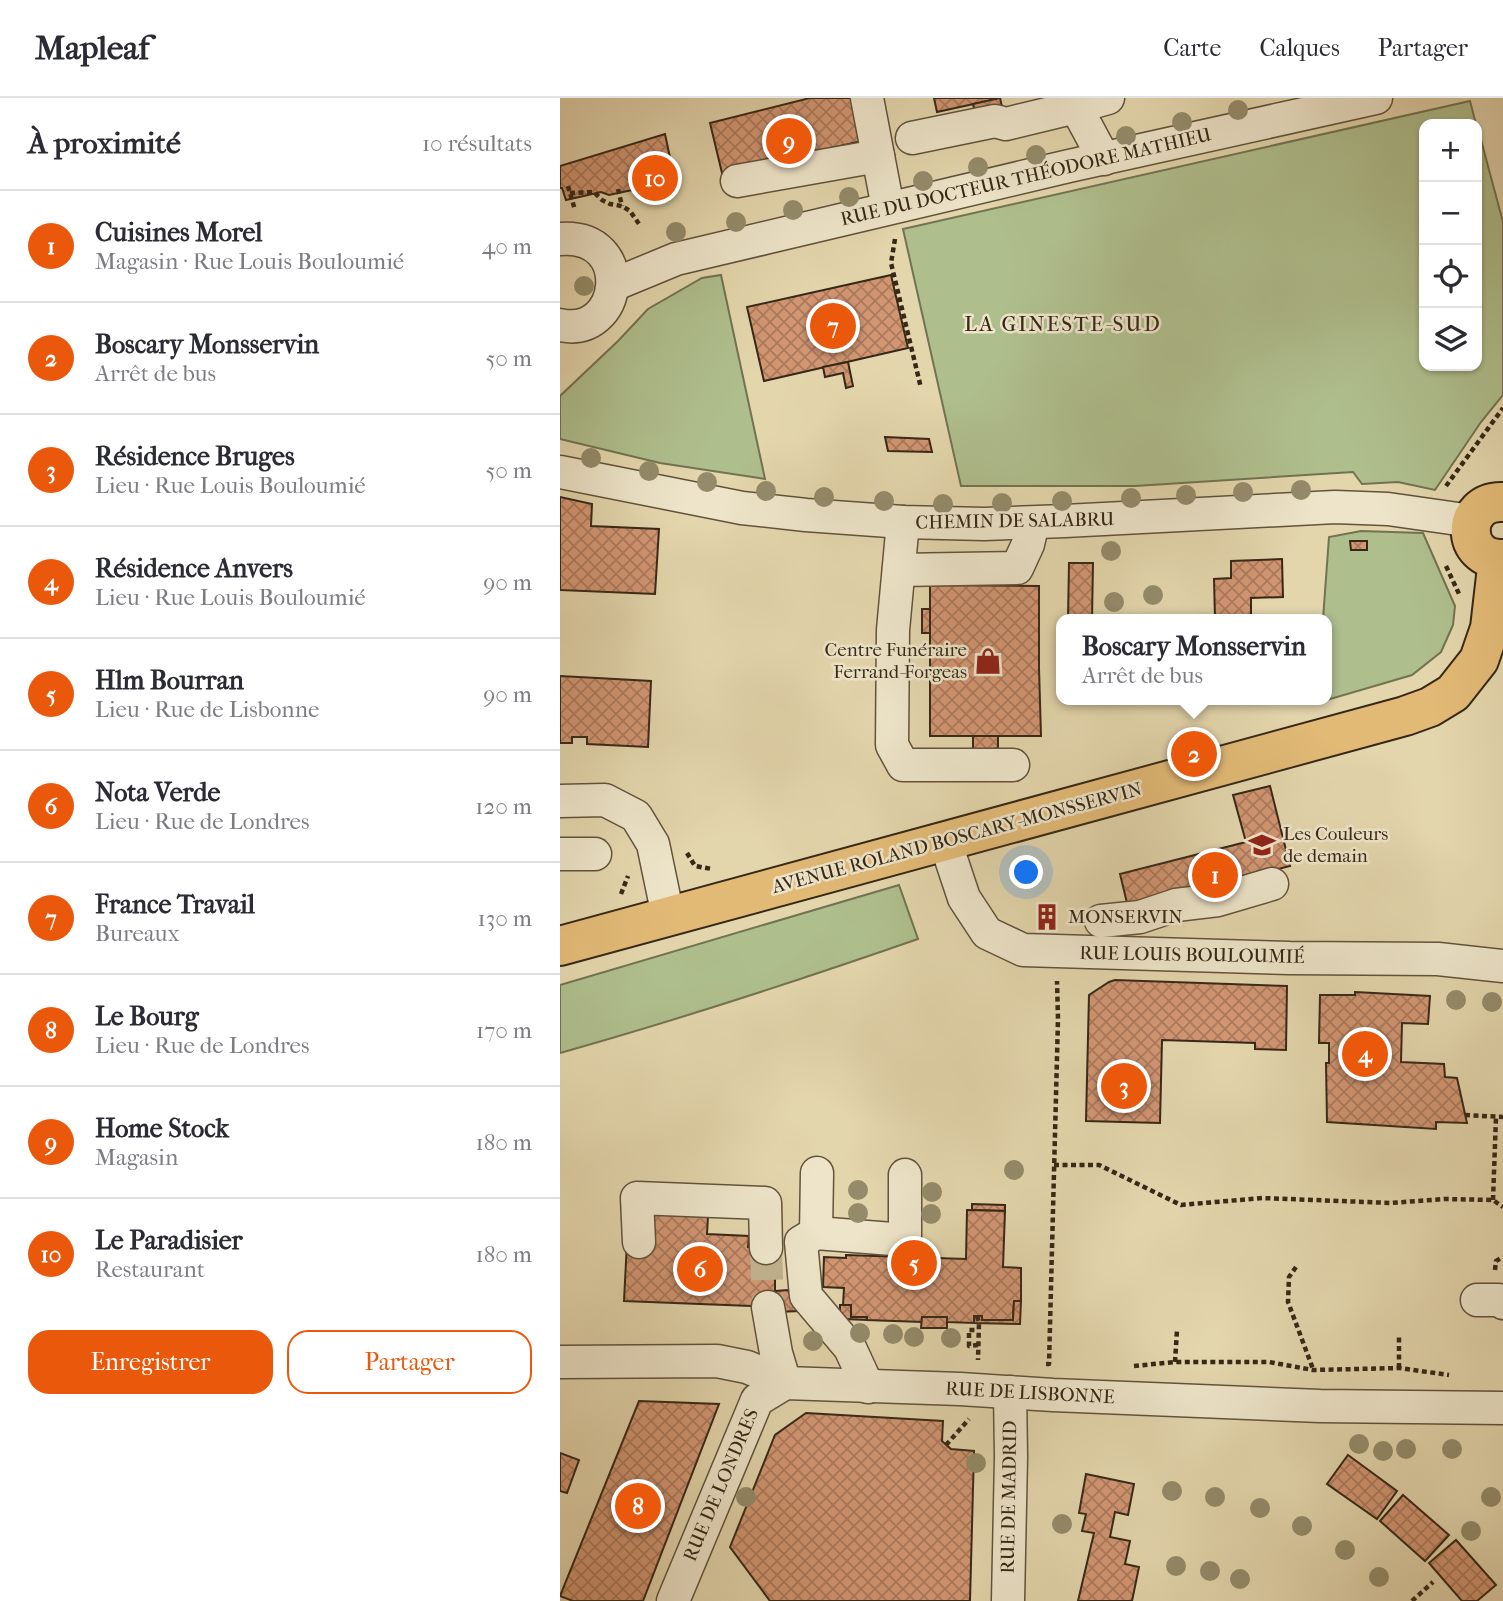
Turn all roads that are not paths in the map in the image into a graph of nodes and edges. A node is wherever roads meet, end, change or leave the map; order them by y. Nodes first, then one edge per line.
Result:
1 (867, 98) edge
2 (1108, 98) edge
3 (1376, 98) edge
4 (1075, 102) edge
5 (912, 138) dead end
6 (878, 156) junction
7 (1104, 159) junction
8 (1069, 166) junction
9 (737, 181) dead end
10 (888, 208) junction
11 (560, 239) edge
12 (600, 251) junction
13 (676, 259) junction
14 (613, 285) junction
15 (560, 325) edge
16 (560, 472) edge
17 (1488, 511) edge
18 (903, 522) junction
19 (1033, 523) junction
20 (1500, 559) edge
21 (899, 570) junction
22 (1013, 765) dead end
23 (560, 801) edge
24 (945, 841) junction
25 (560, 854) edge
26 (595, 854) dead end
27 (1272, 884) dead end
28 (668, 916) junction
29 (1101, 921) dead end
30 (560, 946) edge
31 (1503, 966) edge
32 (817, 1173) dead end
33 (905, 1175) dead end
34 (816, 1233) junction
35 (639, 1242) dead end
36 (766, 1248) tunnel mouth
37 (768, 1307) tunnel mouth
38 (560, 1362) edge
39 (785, 1383) junction
40 (868, 1387) junction
41 (1010, 1392) junction
42 (1503, 1408) edge
43 (673, 1601) edge
44 (1008, 1601) edge

1 - 6 street
2 - 4 street
3 - 7 street, RUE DU DOCTEUR THÉODORE MATHIEU
4 - 5 street
4 - 7 street
4 - 8 street
6 - 9 street
6 - 10 street
7 - 8 street, RUE DU DOCTEUR THÉODORE MATHIEU
8 - 10 street, RUE DU DOCTEUR THÉODORE MATHIEU
10 - 13 street, RUE DU DOCTEUR THÉODORE MATHIEU
11 - 12 street, RUE DU DOCTEUR THÉODORE MATHIEU
12 - 13 street, RUE DU DOCTEUR THÉODORE MATHIEU
12 - 14 street
13 - 14 street, RUE DU DOCTEUR THÉODORE MATHIEU
14 - 15 street
16 - 18 street, CHEMIN DE SALABRU
17 - 19 street, CHEMIN DE SALABRU
17 - 20 main road
18 - 19 street, CHEMIN DE SALABRU
18 - 21 street
19 - 21 street
20 - 24 main road, AVENUE ROLAND BOSCARY-MONSSERVIN
21 - 22 street
23 - 28 street
24 - 28 main road, AVENUE ROLAND BOSCARY-MONSSERVIN
24 - 31 street, RUE LOUIS BOULOUMIÉ
25 - 26 street
27 - 29 street
28 - 30 main road, AVENUE ROLAND BOSCARY-MONSSERVIN
32 - 34 street
33 - 34 street
34 - 40 street
35 - 36 street
37 - 39 street
38 - 39 street, RUE DE LISBONNE
39 - 40 street, RUE DE LISBONNE
39 - 43 street, RUE DE LONDRES
40 - 41 street, RUE DE LISBONNE
41 - 42 street, RUE DE LISBONNE
41 - 44 street, RUE DE MADRID

